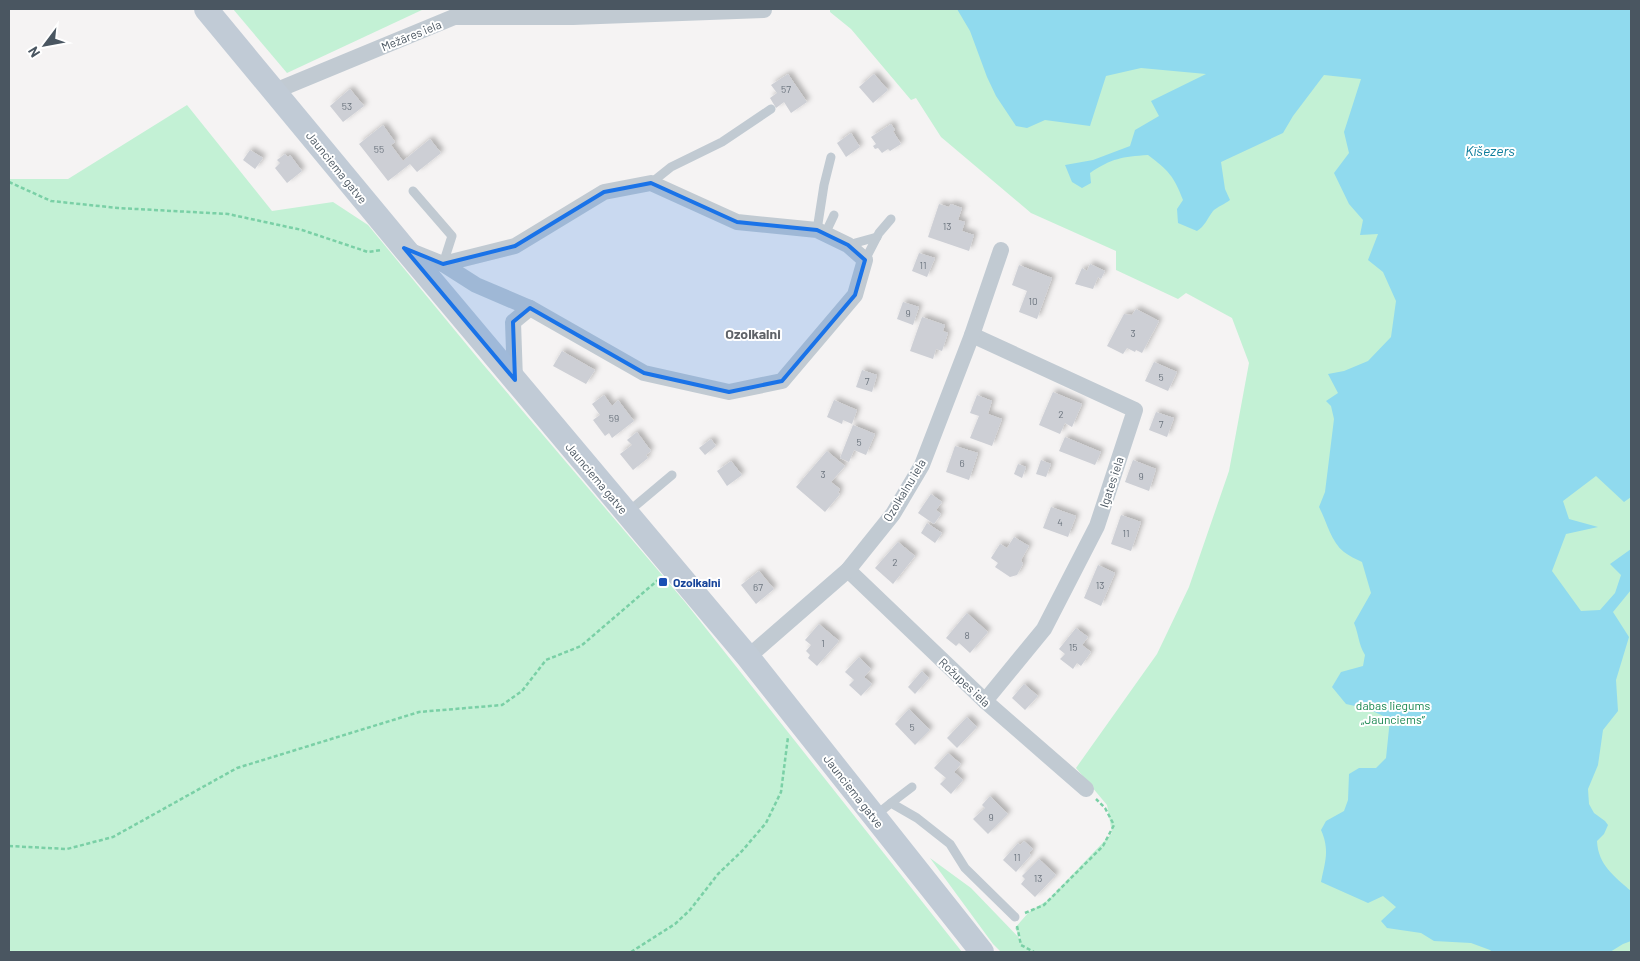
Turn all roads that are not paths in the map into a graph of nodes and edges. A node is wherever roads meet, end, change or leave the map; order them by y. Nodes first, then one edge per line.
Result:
1 (206, 9) edge
2 (764, 10) edge
3 (454, 13) edge
4 (275, 91) junction
5 (771, 109) dead end
6 (831, 156) dead end
7 (651, 183) junction
8 (413, 191) dead end
9 (834, 215) dead end
10 (891, 219) dead end
11 (821, 232) junction
12 (877, 237) junction
13 (848, 245) junction
14 (404, 248) junction
15 (1001, 250) dead end
16 (865, 260) junction
17 (443, 264) junction
18 (530, 308) junction
19 (972, 335) junction
20 (515, 380) junction
21 (672, 475) dead end
22 (626, 513) junction
23 (848, 570) junction
24 (748, 657) junction
25 (985, 701) junction
26 (912, 787) dead end
27 (1086, 789) road end
28 (882, 810) junction
29 (1015, 917) road end
30 (982, 952) edge

1 - 4 main road, Jaunciema gatve
2 - 3 street, Mežāres iela
3 - 4 street, Mežāres iela
4 - 14 main road, Jaunciema gatve
5 - 7 lane
6 - 11 lane
7 - 11 street
7 - 17 street
8 - 17 lane
9 - 11 lane
10 - 12 lane
11 - 13 street
12 - 13 lane
12 - 16 lane
13 - 16 street
14 - 17 street
14 - 20 main road, Jaunciema gatve
15 - 19 street, Ozolkalnu iela
16 - 18 street
17 - 18 street
18 - 20 street
19 - 23 street, Ozolkalnu iela
19 - 25 street, Igates iela
20 - 22 main road, Jaunciema gatve
21 - 22 lane
22 - 24 main road, Jaunciema gatve
23 - 24 street, Ozolkalnu iela
23 - 25 street, Rožupes iela
24 - 28 main road, Jaunciema gatve
25 - 27 street, Rožupes iela
26 - 28 lane
28 - 29 lane
28 - 30 main road, Jaunciema gatve

